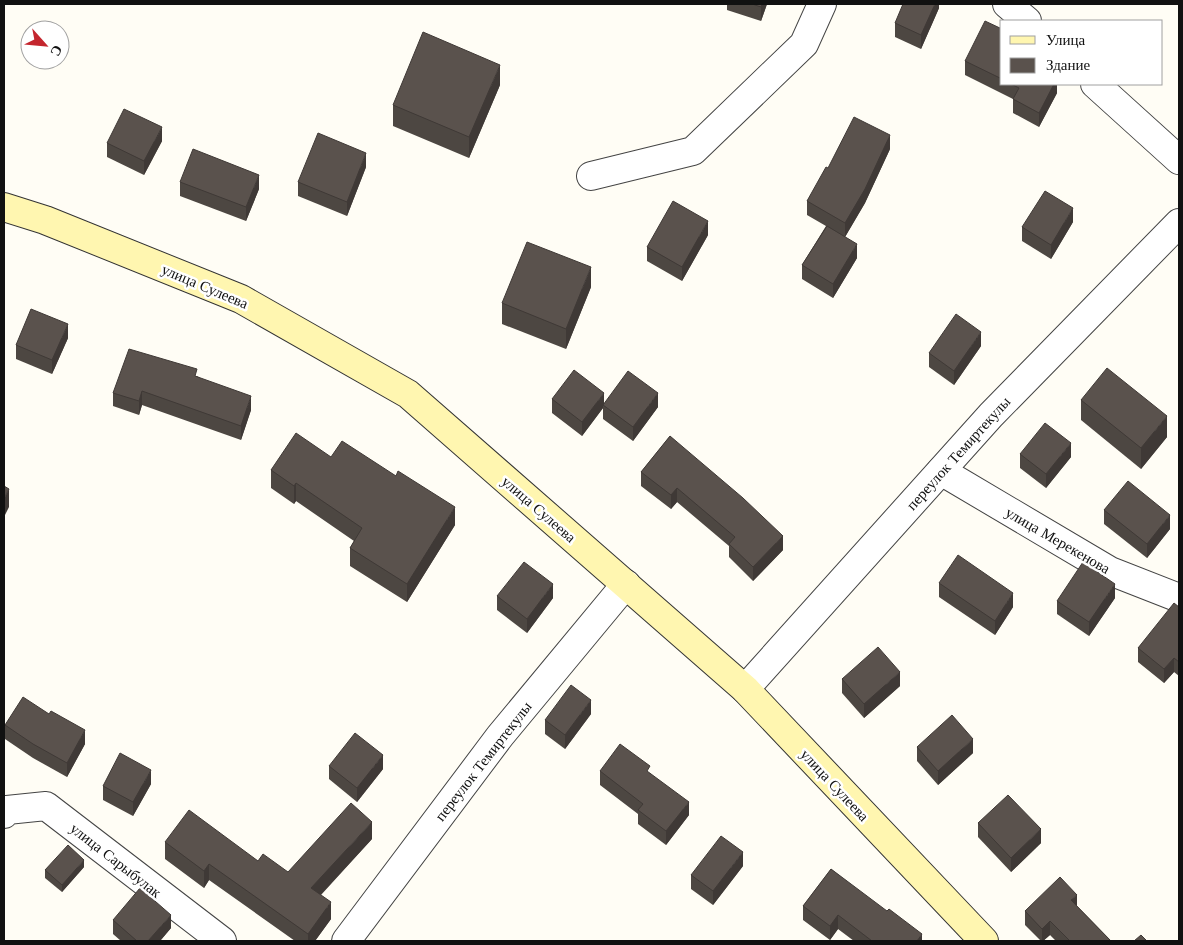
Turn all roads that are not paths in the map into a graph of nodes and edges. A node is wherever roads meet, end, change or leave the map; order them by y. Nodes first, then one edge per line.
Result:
1 (822, 4) edge
2 (1007, 4) edge
3 (1026, 20) edge
4 (1096, 85) edge
5 (1179, 160) edge
6 (591, 176) dead end
7 (4, 207) edge
8 (1179, 223) edge
9 (941, 471) junction
10 (626, 584) junction
11 (1179, 598) edge
12 (745, 689) junction
13 (4, 814) edge
14 (222, 941) edge
15 (346, 941) edge
16 (984, 941) edge

1 - 6 street
2 - 3 street
4 - 5 street
7 - 10 main road, улица Сулеева
8 - 9 street, переулок Темиртекулы
9 - 11 street, улица Мерекенова
9 - 12 street, переулок Темиртекулы
10 - 12 main road, улица Сулеева
10 - 15 street, переулок Темиртекулы
12 - 16 main road, улица Сулеева
13 - 14 street, улица Сарыбулак

